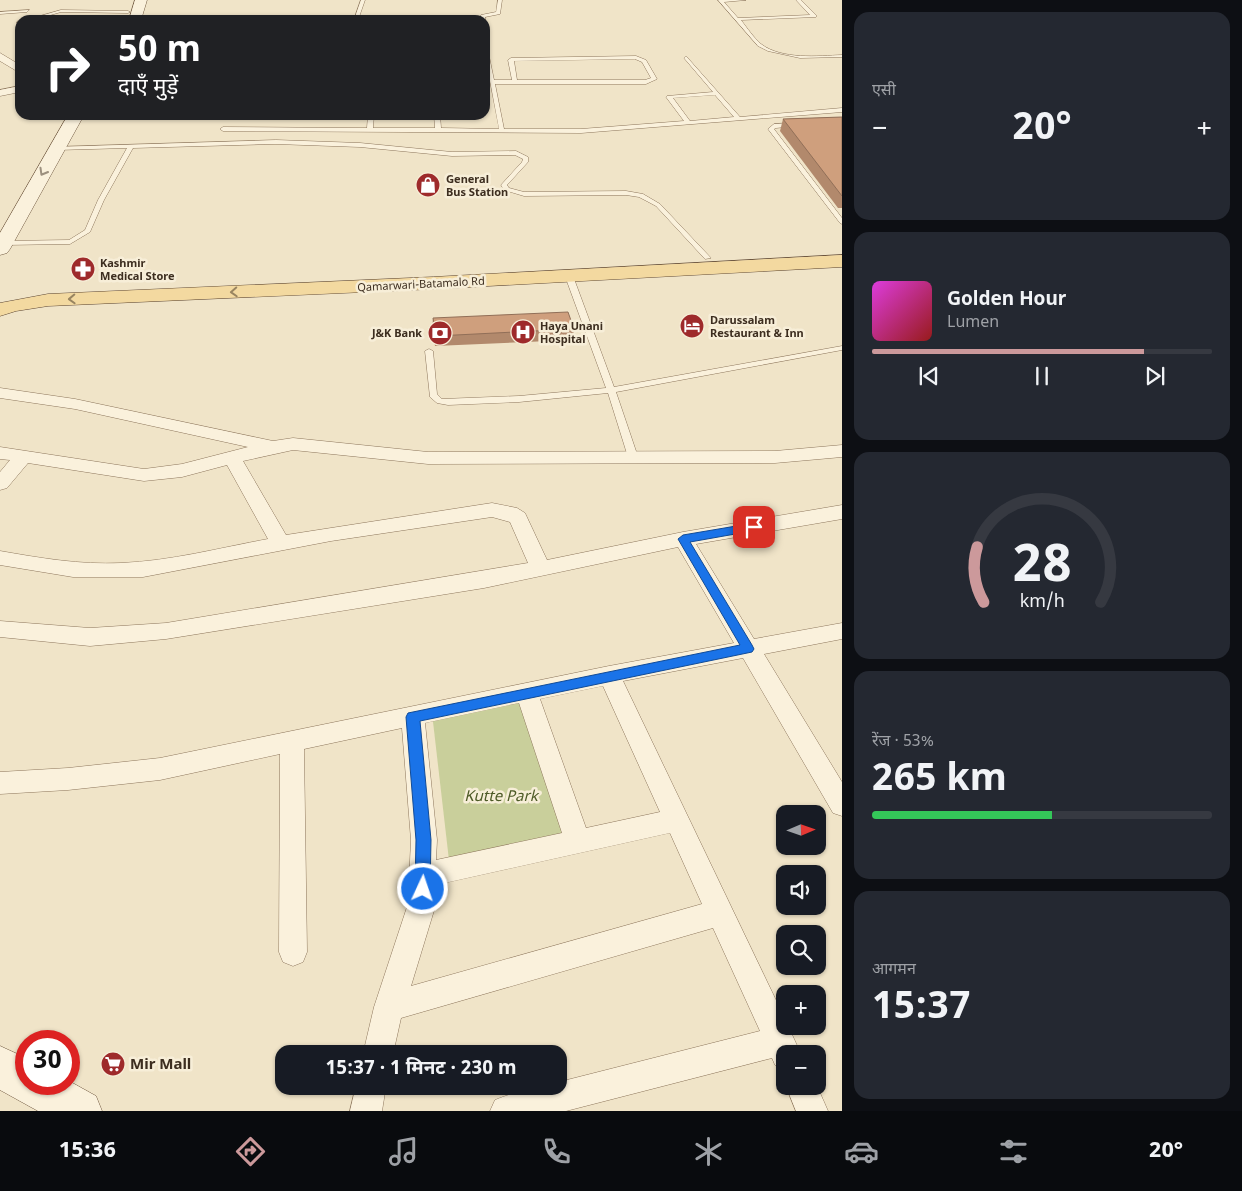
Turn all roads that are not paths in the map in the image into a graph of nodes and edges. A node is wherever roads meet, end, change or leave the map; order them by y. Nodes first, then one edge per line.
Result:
1 (141, 0) edge
2 (362, 0) edge
3 (500, 0) edge
4 (720, 0) edge
5 (744, 0) edge
6 (798, 0) edge
7 (27, 11) dead end
8 (0, 13) edge
9 (130, 13) edge
10 (47, 15) edge
11 (358, 15) edge
12 (488, 15) edge
13 (737, 19) junction
14 (0, 56) edge
15 (842, 56) edge
16 (686, 57) dead end
17 (15, 66) edge
18 (490, 74) edge
19 (492, 82) junction
20 (516, 82) junction
21 (15, 90) edge
22 (0, 93) edge
23 (716, 93) junction
24 (842, 110) edge
25 (738, 118) junction
26 (59, 120) edge
27 (73, 120) edge
28 (371, 120) edge
29 (437, 120) edge
30 (688, 122) junction
31 (796, 125) edge
32 (223, 129) dead end
33 (370, 130) junction
34 (438, 131) junction
35 (502, 132) junction
36 (131, 146) junction
37 (57, 148) junction
38 (840, 215) edge
39 (842, 222) edge
40 (0, 225) edge
41 (1, 246) edge
42 (842, 251) edge
43 (707, 258) junction
44 (842, 261) edge
45 (569, 276) junction
46 (0, 293) edge
47 (0, 310) edge
48 (842, 348) edge
49 (429, 351) dead end
50 (611, 390) junction
51 (0, 393) edge
52 (272, 446) junction
53 (842, 451) edge
54 (0, 453) edge
55 (23, 457) junction
56 (633, 457) junction
57 (232, 458) junction
58 (0, 484) edge
59 (842, 512) edge
60 (683, 539) junction
61 (280, 543) junction
62 (0, 558) edge
63 (541, 569) junction
64 (0, 629) edge
65 (842, 631) edge
66 (748, 649) junction
67 (609, 676) junction
68 (527, 693) junction
69 (413, 717) junction
70 (292, 743) junction
71 (0, 783) edge
72 (842, 805) edge
73 (676, 820) junction
74 (578, 841) junction
75 (424, 874) junction
76 (720, 912) junction
77 (293, 952) dead end
78 (389, 1007) junction
79 (380, 1045) edge
80 (782, 1045) edge
81 (776, 1050) edge
82 (0, 1067) edge
83 (15, 1075) edge
84 (51, 1095) edge
85 (369, 1095) edge
86 (805, 1095) edge
87 (81, 1111) edge
88 (366, 1111) edge
89 (506, 1111) edge
90 (812, 1111) edge

1 - 9 street
2 - 11 lane
3 - 12 lane
4 - 5 lane
4 - 13 lane
6 - 13 lane
7 - 8 lane
9 - 10 lane
13 - 15 lane
14 - 17 street
16 - 23 lane
18 - 19 lane
19 - 20 lane
19 - 35 lane
20 - 20 lane
21 - 22 street
23 - 25 lane
23 - 30 lane
24 - 25 lane
25 - 30 lane
26 - 40 street
27 - 37 street
28 - 33 lane
29 - 34 lane
30 - 35 lane
31 - 38 lane
32 - 33 lane
33 - 34 lane
34 - 35 lane
36 - 37 lane
36 - 41 lane
36 - 43 lane
37 -> 41 street
38 - 39 lane
42 - 43 main road, Qamarwari-Batamalo Rd
43 - 46 main road, Qamarwari-Batamalo Rd
44 - 45 main road, Qamarwari-Batamalo Rd
45 -> 47 main road, Qamarwari-Batamalo Rd
45 - 50 lane
48 - 50 lane
49 - 50 lane
50 - 56 lane
51 - 52 street
52 - 56 street
52 - 57 street
53 - 56 street
54 - 55 street
55 - 57 street
55 - 58 street
57 - 61 street
59 - 60 street
60 - 63 street
60 - 66 street
61 - 62 street
61 - 63 street
63 - 64 street
65 - 66 street
66 - 67 street
66 - 72 street
67 - 68 street
67 - 73 street
68 - 69 street
68 - 74 street
69 - 70 street
69 - 75 street
70 - 71 street
70 - 77 street
73 - 74 street
73 - 76 street
74 - 75 street
75 - 78 street
76 - 78 street
76 - 80 street
78 - 79 street
81 - 89 street
82 - 83 street
84 - 87 street
85 - 88 street
86 - 90 street

